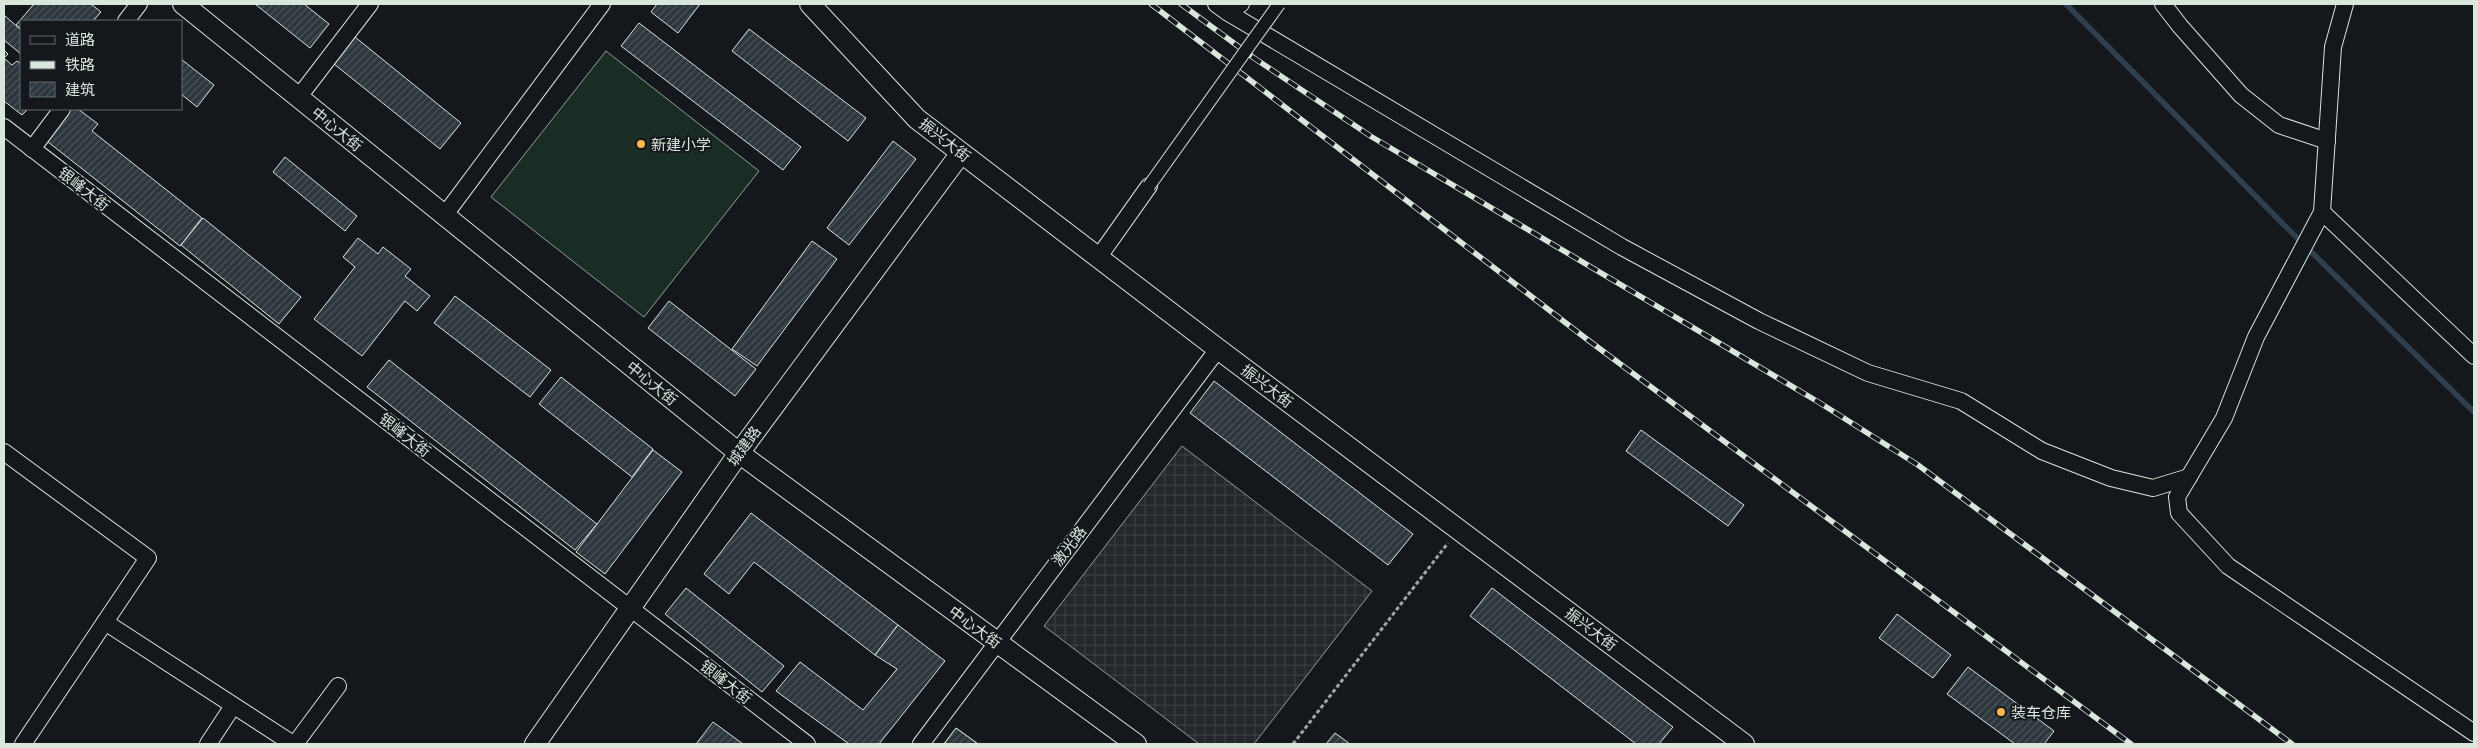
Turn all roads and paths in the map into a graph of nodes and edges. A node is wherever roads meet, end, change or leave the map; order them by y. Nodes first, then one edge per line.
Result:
1 (139, 4) edge
2 (183, 4) edge
3 (370, 4) edge
4 (602, 4) edge
5 (810, 4) edge
6 (1279, 4) edge
7 (2163, 4) edge
8 (2345, 4) edge
9 (1228, 7) edge
10 (127, 20) edge
11 (298, 98) junction
12 (61, 110) edge
13 (4, 127) edge
14 (2327, 142) junction
15 (32, 149) junction
16 (961, 154) junction
17 (1149, 186) joint
18 (444, 216) junction
19 (2318, 218) junction
20 (1098, 258) junction
21 (1218, 349) junction
22 (2474, 356) edge
23 (4, 452) edge
24 (739, 453) junction
25 (2188, 478) junction
26 (1458, 529) junction
27 (630, 608) junction
28 (105, 622) junction
29 (996, 642) junction
30 (338, 686) dead end
31 (233, 706) junction
32 (2474, 732) edge
33 (23, 744) edge
34 (208, 744) edge
35 (294, 744) edge
36 (535, 744) edge
37 (807, 744) edge
38 (921, 744) edge
39 (1136, 744) edge
40 (1293, 744) edge
41 (1744, 744) edge

1 - 10 street
2 - 11 street, 中心大街
3 - 11 street
4 - 18 street
5 - 16 street, 振兴大街
6 - 17 street, bridge
7 - 14 street
8 - 14 street
9 - 25 street
11 - 18 street, 中心大街
12 - 15 street
13 - 15 street, 银峰大街
14 - 19 street
15 - 27 street, 银峰大街
16 - 20 street, 振兴大街
16 - 24 street, 城建路
17 - 20 street
18 - 24 street, 中心大街
19 - 22 street
19 - 25 street
20 - 21 street, 振兴大街
21 - 26 street, 振兴大街
21 - 29 street, 激光路
23 - 28 street
24 - 27 street, 城建路
24 - 29 street, 中心大街
25 - 32 street
26 - 40 path
26 - 41 street, 振兴大街
27 - 36 street, 城建路
27 - 37 street, 银峰大街
28 - 31 street
28 - 33 street
29 - 38 street, 激光路
29 - 39 street, 中心大街
30 - 35 street
31 - 34 street
31 - 35 street

